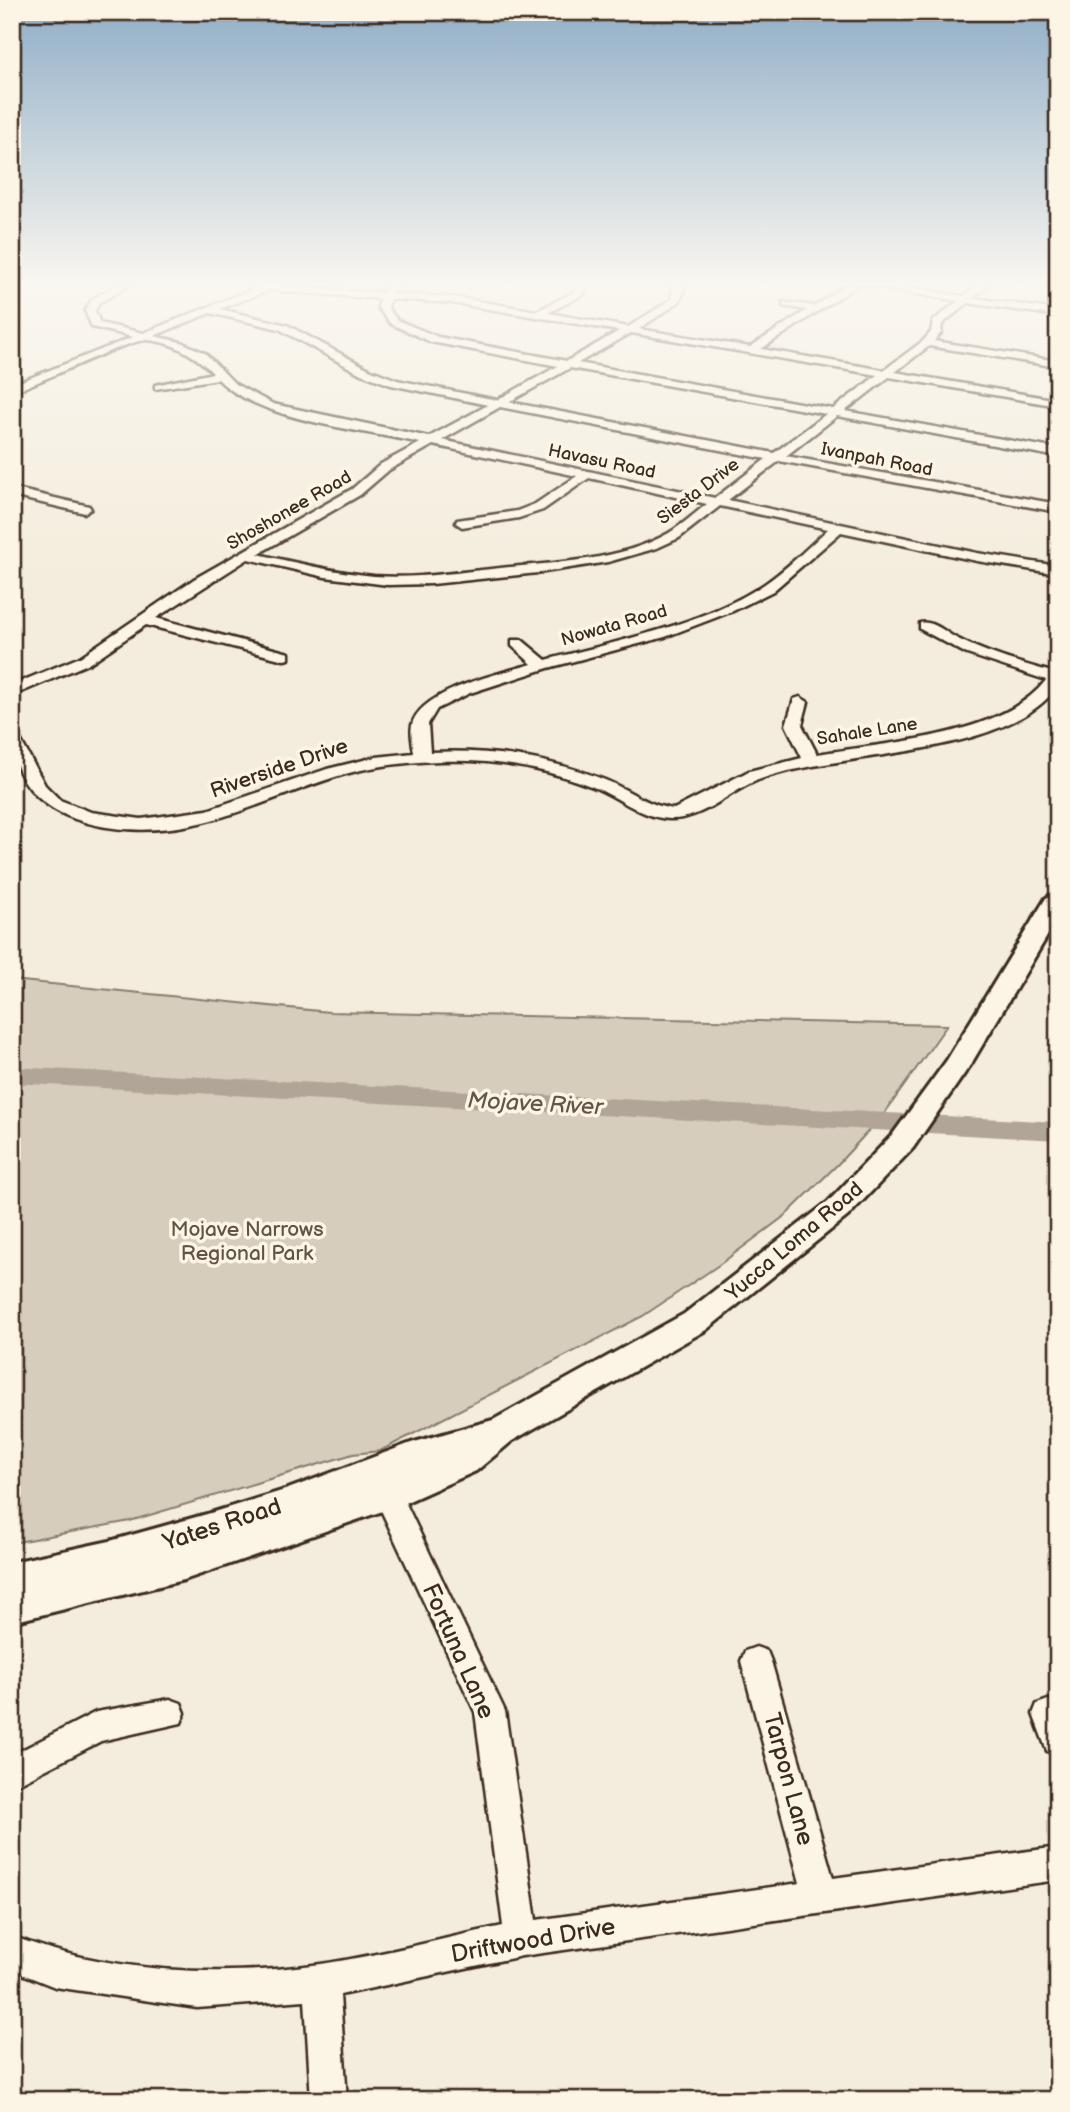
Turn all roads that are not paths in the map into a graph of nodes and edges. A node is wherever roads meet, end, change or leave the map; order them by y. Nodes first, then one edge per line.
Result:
1 (176, 384) edge
2 (230, 384) edge
3 (404, 384) edge
4 (532, 384) edge
5 (669, 384) edge
6 (872, 384) edge
7 (944, 384) edge
8 (159, 387) dead end
9 (1058, 402) edge
10 (497, 403) junction
11 (834, 413) junction
12 (428, 442) junction
13 (1058, 453) edge
14 (775, 457) junction
15 (586, 475) junction
16 (12, 492) edge
17 (718, 502) junction
18 (1058, 508) edge
19 (85, 509) dead end
20 (462, 523) dead end
21 (838, 528) junction
22 (247, 555) junction
23 (1058, 570) edge
24 (146, 621) junction
25 (925, 626) dead end
26 (517, 643) dead end
27 (284, 656) dead end
28 (543, 665) junction
29 (1057, 677) edge
30 (12, 691) edge
31 (800, 702) dead end
32 (12, 739) edge
33 (422, 757) junction
34 (811, 759) junction
35 (674, 815) joint
36 (1058, 898) edge
37 (500, 1432) junction
38 (426, 1451) joint
39 (401, 1489) junction
40 (12, 1578) edge
41 (12, 1606) edge
42 (756, 1661) dead end
43 (170, 1713) dead end
44 (12, 1772) edge
45 (1058, 1863) edge
46 (821, 1896) junction
47 (522, 1939) junction
48 (12, 1953) edge
49 (321, 1981) junction
50 (329, 2100) edge

1 - 8 street
2 - 12 street, Havasu Road
3 - 10 street, Ivanpah Road
4 - 10 street, Shoshonee Road
5 - 11 street
6 - 11 street, Siesta Drive
7 - 9 street
10 - 12 street, Shoshonee Road
10 - 14 street, Ivanpah Road
11 - 13 street
11 - 14 street, Siesta Drive
12 - 15 street, Havasu Road
12 - 22 street, Shoshonee Road
14 - 17 street, Siesta Drive
14 - 18 street, Ivanpah Road
15 - 17 street, Havasu Road
15 - 20 street
16 - 19 street
17 - 21 street, Havasu Road
17 - 22 street, Siesta Drive
21 - 23 street, Havasu Road
21 - 28 street, Nowata Road
22 - 24 street, Shoshonee Road
24 - 27 street
24 - 30 street, Shoshonee Road
25 - 29 street
26 - 28 street
28 - 33 street, Nowata Road
29 - 34 street, Sahale Lane
31 - 34 street
32 - 33 street, Riverside Drive
33 - 35 street, Riverside Drive
34 - 35 street, Sahale Lane
36 - 37 main road, Yucca Loma Road
37 - 38 main road, Yucca Loma Road
37 - 39 main road, Yucca Loma Road
38 - 40 main road, Yates Road
39 - 41 main road, Yates Road
39 - 47 street, Fortuna Lane
42 - 46 street, Tarpon Lane
43 - 44 street
45 - 46 street, Driftwood Drive
46 - 47 street, Driftwood Drive
47 - 49 street, Driftwood Drive
48 - 49 street, Driftwood Drive
49 - 50 street

